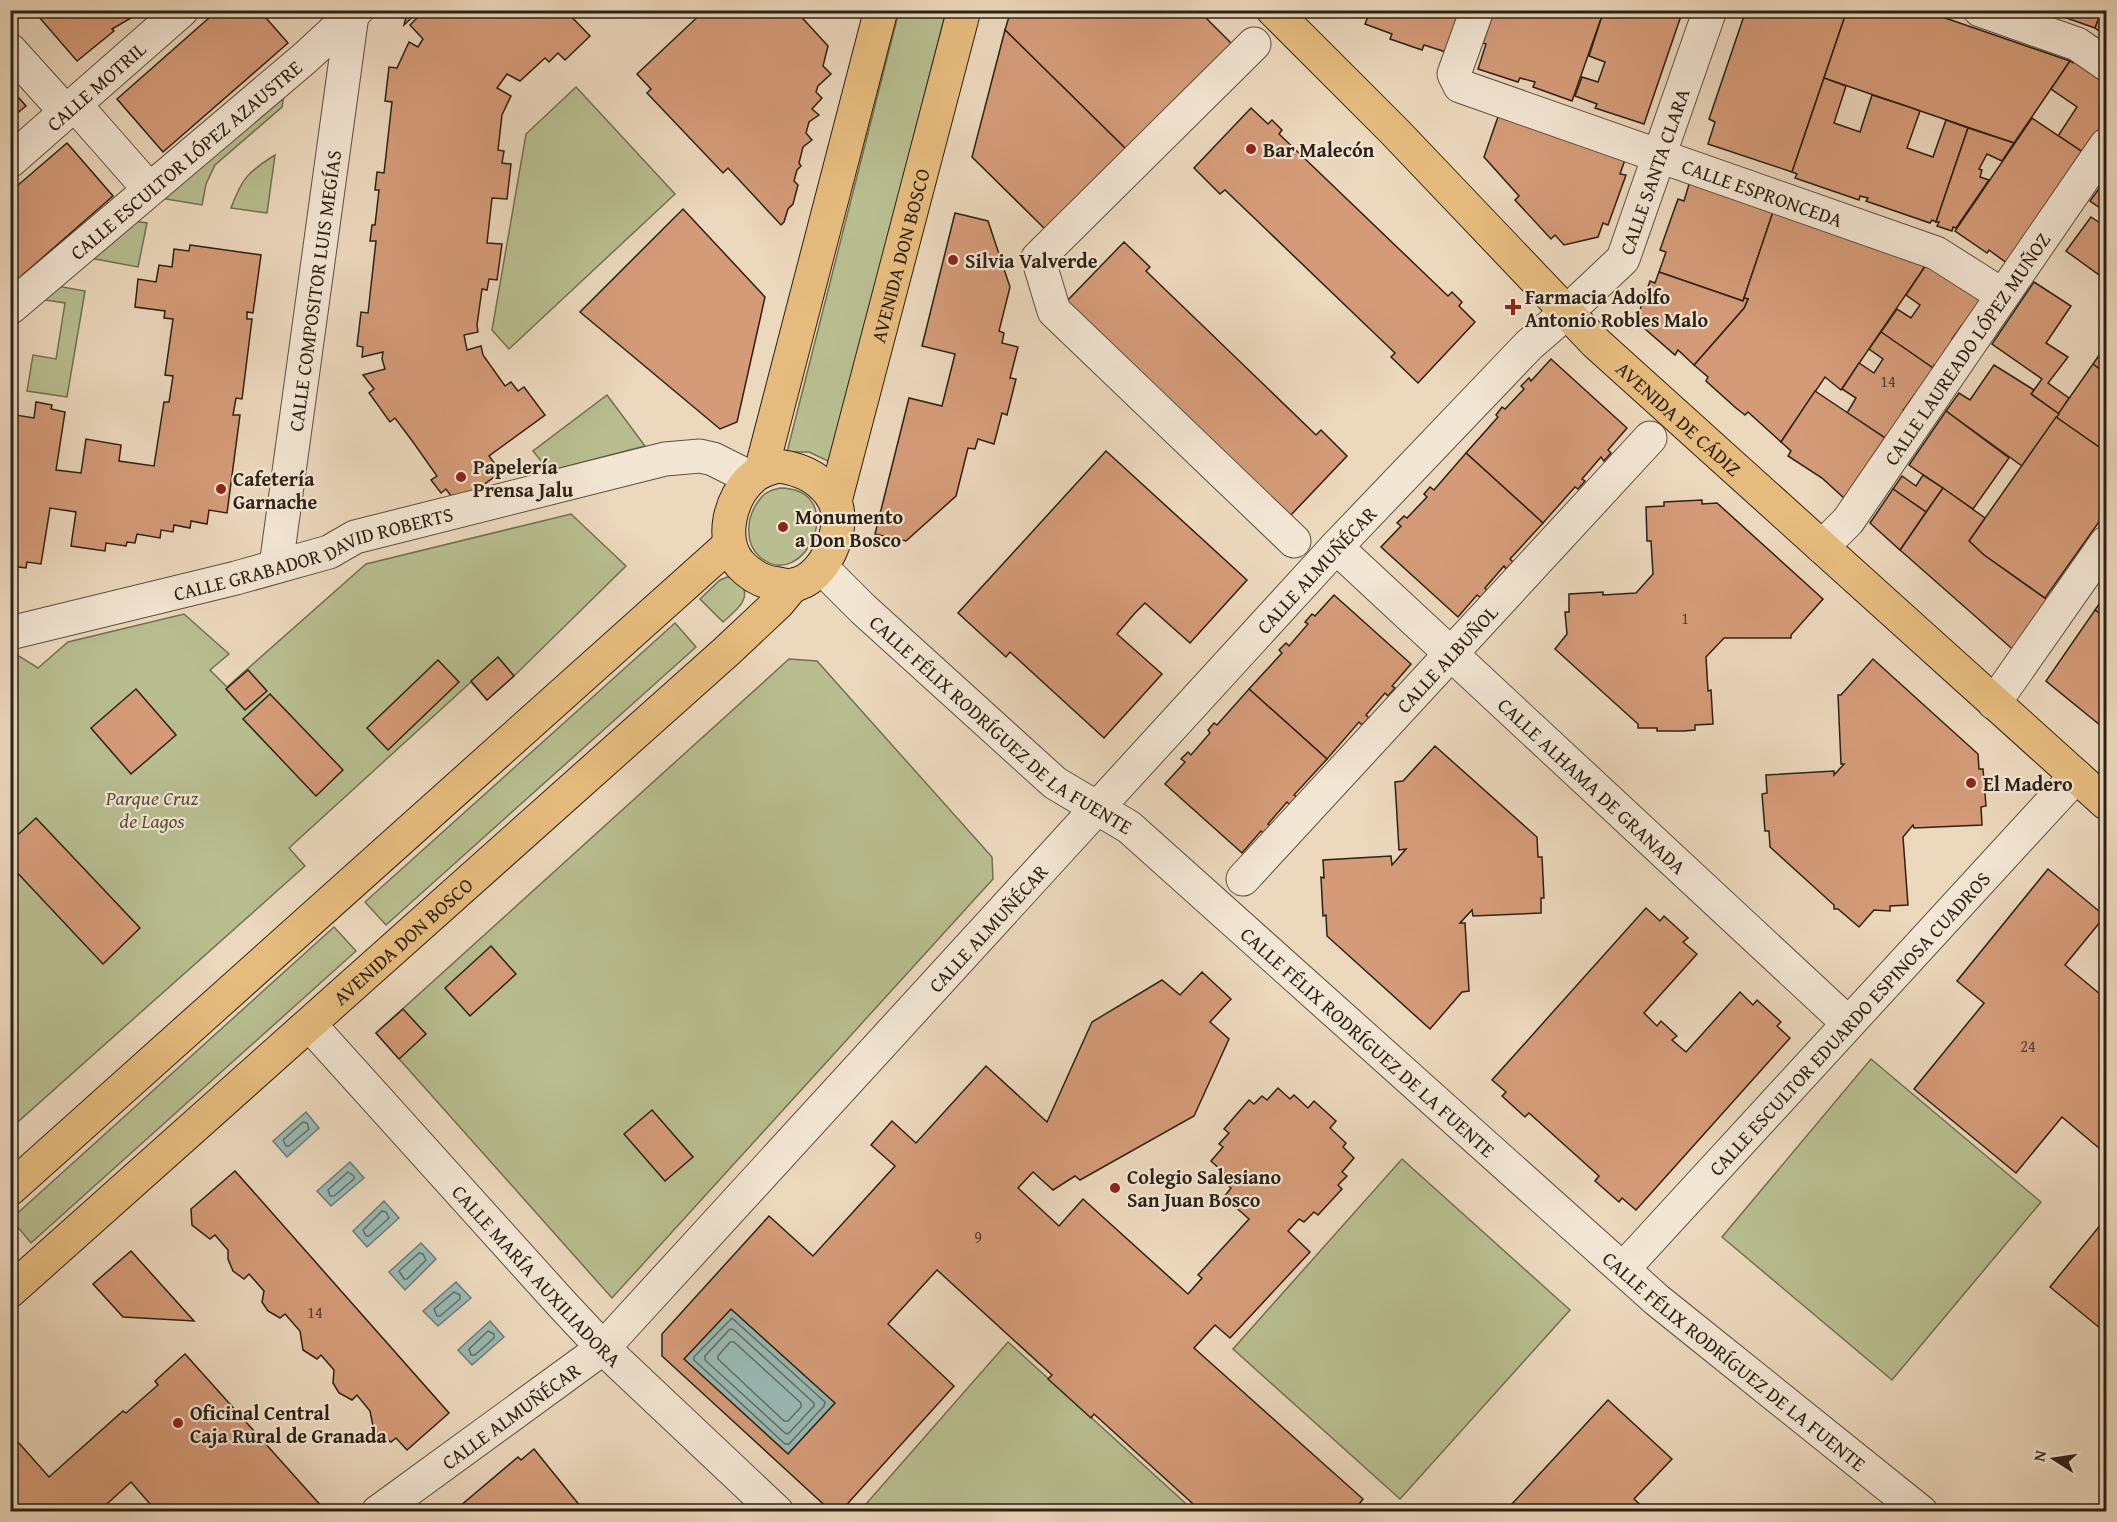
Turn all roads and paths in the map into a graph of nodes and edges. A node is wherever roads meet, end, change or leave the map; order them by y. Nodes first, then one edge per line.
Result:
1 (182, 10) edge
2 (881, 10) edge
3 (964, 10) edge
4 (1273, 10) edge
5 (1477, 10) edge
6 (1710, 10) edge
7 (1980, 10) edge
8 (353, 12) edge
9 (1254, 44) dead end
10 (10, 50) edge
11 (2106, 64) edge
12 (75, 114) junction
13 (2106, 145) edge
14 (1659, 157) junction
15 (10, 161) edge
16 (142, 182) dead end
17 (2001, 297) junction
18 (10, 308) edge
19 (1568, 311) junction
20 (1650, 438) dead end
21 (756, 475) junction
22 (835, 501) junction
23 (1294, 541) dead end
24 (2106, 543) edge
25 (729, 545) junction
26 (1336, 547) junction
27 (1822, 547) junction
28 (276, 566) junction
29 (821, 567) junction
30 (793, 585) junction
31 (10, 633) edge
32 (1451, 654) junction
33 (1994, 703) junction
34 (2076, 776) junction
35 (2106, 802) edge
36 (1097, 808) junction
37 (1243, 879) dead end
38 (1848, 1023) junction
39 (310, 1025) junction
40 (10, 1189) edge
41 (1623, 1269) junction
42 (10, 1292) edge
43 (603, 1348) junction
44 (378, 1512) edge
45 (777, 1512) edge
46 (1921, 1512) edge

1 - 12 street, CALLE MOTRIL
2 - 21 main road
3 - 22 main road, AVENIDA DON BOSCO
4 - 19 main road, AVENIDA DE CÁDIZ
5 - 14 street, CALLE ESPRONCEDA
6 - 14 street, CALLE SANTA CLARA
7 - 11 street
8 - 18 street, CALLE ESCULTOR LÓPEZ AZAUSTRE
8 - 28 street, CALLE COMPOSITOR LUIS MEGÍAS
9 - 23 street
10 - 12 street
12 - 15 street, CALLE MOTRIL
12 - 16 street
13 - 17 street, CALLE LAUREADO LÓPEZ MUÑOZ
14 - 17 street, CALLE ESPRONCEDA
14 - 19 street, CALLE SANTA CLARA
17 - 27 street, CALLE LAUREADO LÓPEZ MUÑOZ
19 - 26 street, CALLE ALMUÑÉCAR
19 - 27 main road, AVENIDA DE CÁDIZ
20 - 32 street, CALLE ALBUÑOL
21 - 22 main road
21 - 25 main road
21 - 28 street, CALLE GRABADOR DAVID ROBERTS
22 - 29 main road
24 - 33 street
25 - 30 main road
25 - 40 main road
26 - 32 street, CALLE ALHAMA DE GRANADA
26 - 36 street, CALLE ALMUÑÉCAR
27 - 33 main road, AVENIDA DE CÁDIZ
28 - 31 street, CALLE GRABADOR DAVID ROBERTS
29 - 30 main road
29 - 36 street, CALLE FÉLIX RODRÍGUEZ DE LA FUENTE
30 - 39 main road, AVENIDA DON BOSCO
32 - 37 street, CALLE ALBUÑOL
32 - 38 street, CALLE ALHAMA DE GRANADA
33 - 34 main road, AVENIDA DE CÁDIZ
34 - 35 main road, AVENIDA DE CÁDIZ
34 - 38 street, CALLE ESCULTOR EDUARDO ESPINOSA CUADROS
36 - 41 street, CALLE FÉLIX RODRÍGUEZ DE LA FUENTE
36 - 43 street, CALLE ALMUÑÉCAR
38 - 41 street, CALLE ESCULTOR EDUARDO ESPINOSA CUADROS
39 - 42 main road, AVENIDA DON BOSCO
39 - 43 street, CALLE MARÍA AUXILIADORA
41 - 46 street, CALLE FÉLIX RODRÍGUEZ DE LA FUENTE
43 - 44 street, CALLE ALMUÑÉCAR
43 - 45 street, CALLE MARÍA AUXILIADORA

